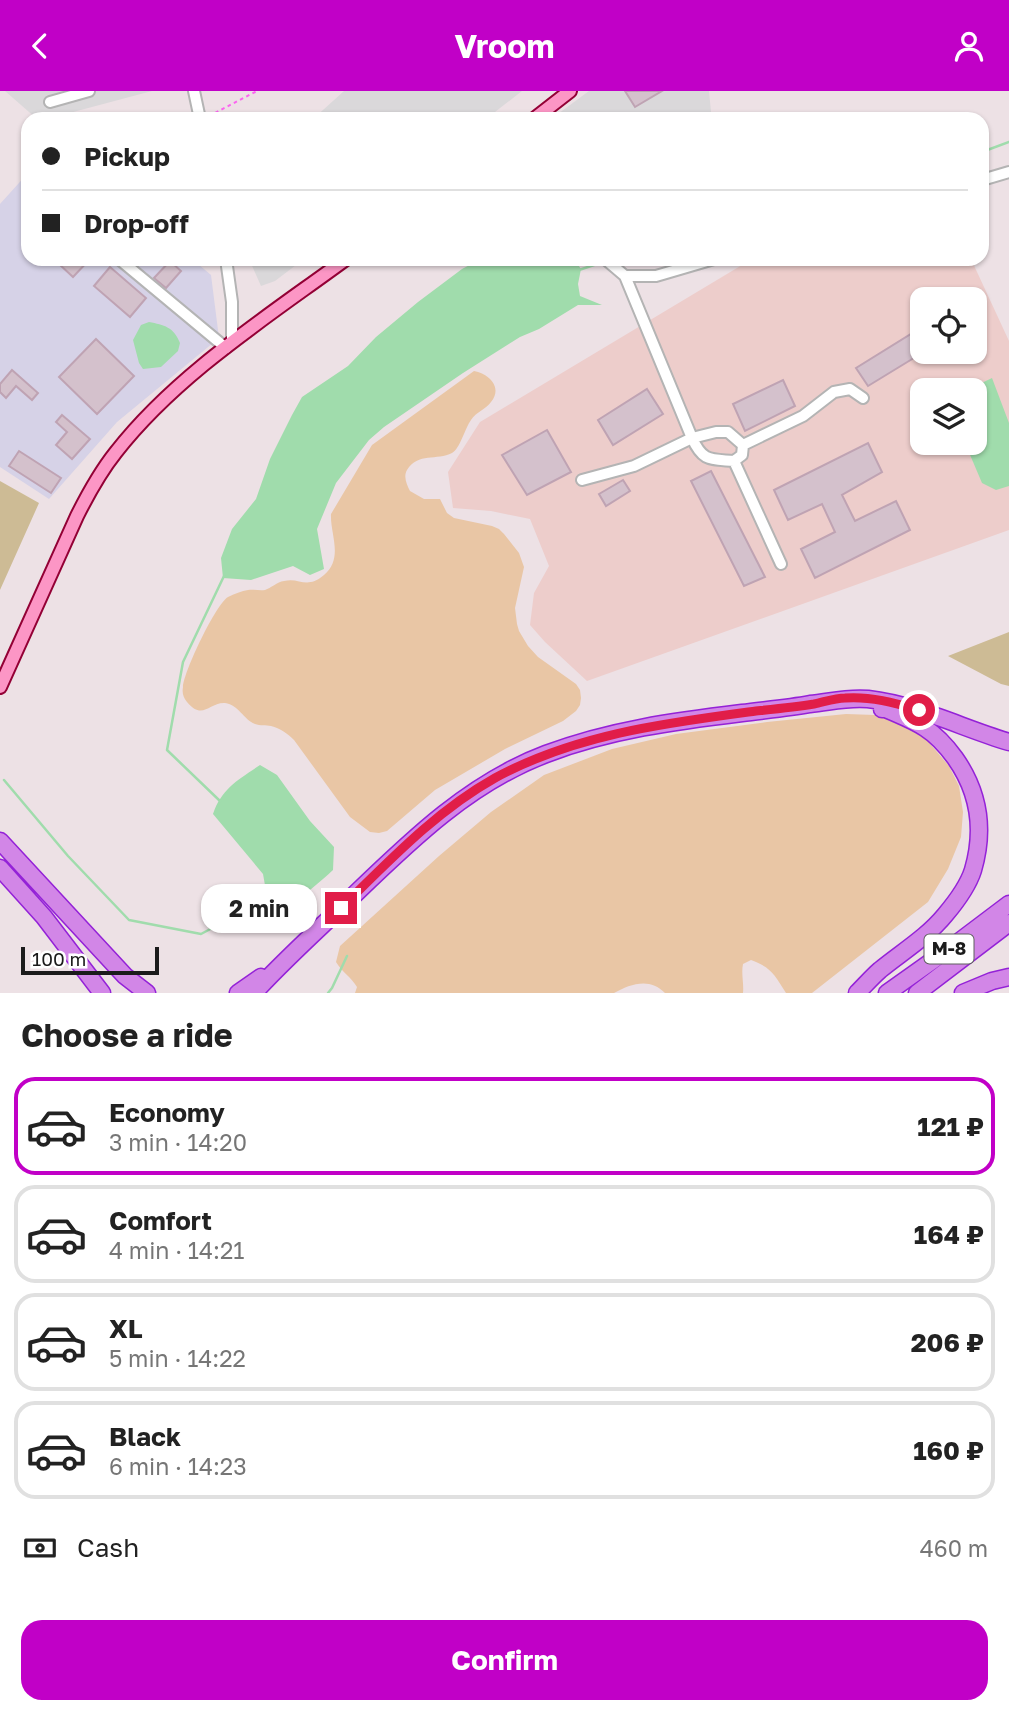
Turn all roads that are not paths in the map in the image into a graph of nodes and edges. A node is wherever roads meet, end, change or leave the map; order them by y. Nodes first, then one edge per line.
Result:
1 (89, 91) edge
2 (194, 91) edge
3 (570, 91) edge
4 (50, 103) dead end
5 (201, 112) edge
6 (543, 112) edge
7 (1009, 172) edge
8 (989, 178) edge
9 (128, 266) edge
10 (227, 266) edge
11 (336, 266) edge
12 (614, 266) edge
13 (690, 266) edge
14 (625, 276) junction
15 (229, 345) junction
16 (863, 398) dead end
17 (692, 438) junction
18 (743, 445) junction
19 (734, 461) junction
20 (582, 480) dead end
21 (781, 563) dead end
22 (0, 687) edge
23 (813, 704) junction
24 (1009, 742) edge
25 (0, 841) edge
26 (0, 868) edge
27 (1009, 904) edge
28 (71, 918) junction
29 (1009, 923) edge
30 (285, 959) junction
31 (1009, 978) edge
32 (102, 993) edge
33 (128, 993) edge
34 (147, 993) edge
35 (238, 993) edge
36 (254, 993) edge
37 (857, 993) edge
38 (887, 993) edge
39 (918, 993) edge
40 (963, 993) edge

1 - 4 lane
2 - 5 lane
3 - 6 main road
7 - 8 lane
9 - 15 lane
10 - 15 lane
11 - 15 main road
12 - 14 lane
13 - 14 lane
14 - 17 lane
15 - 22 main road
16 - 18 lane
17 - 18 lane
17 - 19 lane
17 - 20 lane
18 - 19 lane
19 - 21 lane
23 - 24 highway
23 - 30 highway
23 - 37 highway
25 - 28 highway
26 - 32 highway
27 - 38 highway, М-8
28 - 33 highway
28 - 34 highway
29 - 39 highway, М-8
30 - 35 highway
30 - 36 highway
31 - 40 highway

